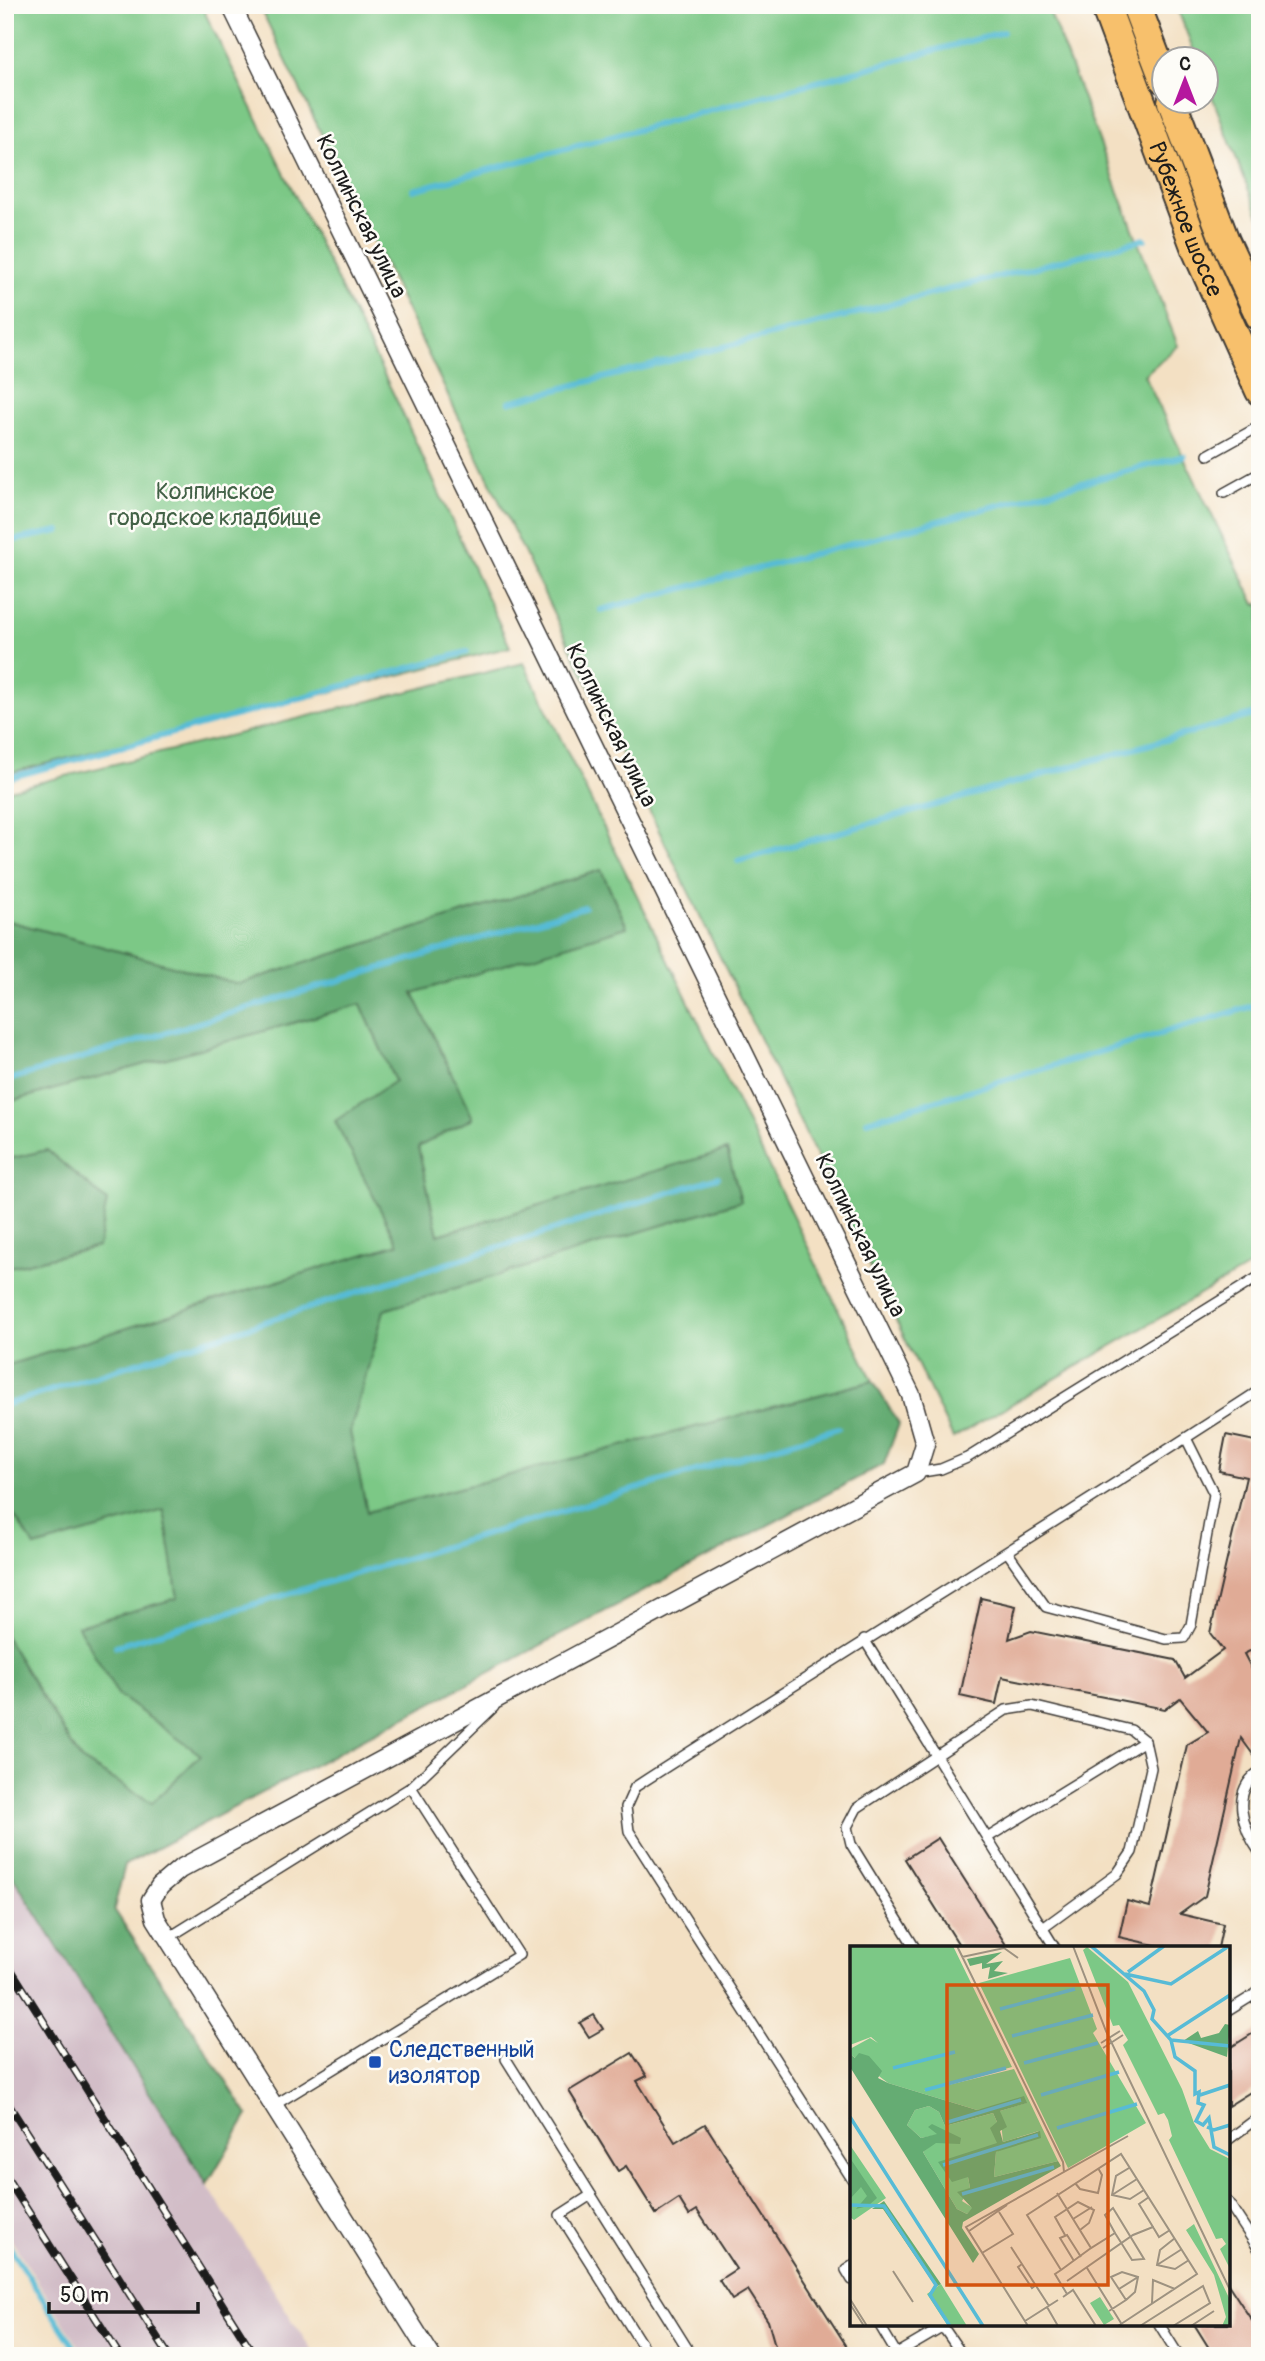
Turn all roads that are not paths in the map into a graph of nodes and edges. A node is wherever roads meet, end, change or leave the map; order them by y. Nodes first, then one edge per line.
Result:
1 (231, 5) edge
2 (1105, 5) edge
3 (1136, 5) edge
4 (1152, 46) edge
5 (1177, 116) edge
6 (1260, 316) edge
7 (1260, 391) edge
8 (1260, 426) edge
9 (1208, 455) dead end
10 (1260, 473) edge
11 (1224, 493) dead end
12 (1260, 1276) edge
13 (1260, 1390) edge
14 (1186, 1438) junction
15 (916, 1473) junction
16 (1008, 1553) junction
17 (864, 1639) junction
18 (505, 1696) junction
19 (1145, 1741) junction
20 (935, 1755) junction
21 (1260, 1771) edge
22 (411, 1787) junction
23 (987, 1838) junction
24 (1260, 1853) edge
25 (1043, 1928) junction
26 (168, 1938) junction
27 (914, 1946) edge
28 (1054, 1946) edge
29 (1260, 1991) edge
30 (1230, 2010) edge
31 (506, 2059) dead end
32 (273, 2106) junction
33 (1260, 2116) edge
34 (1230, 2138) edge
35 (850, 2176) edge
36 (591, 2195) junction
37 (1230, 2205) edge
38 (1260, 2251) edge
39 (880, 2326) edge
40 (943, 2326) edge
41 (946, 2326) edge
42 (1160, 2326) edge
43 (897, 2355) edge
44 (431, 2356) edge
45 (649, 2356) edge
46 (692, 2356) edge
47 (963, 2356) edge
48 (1179, 2356) edge

1 - 15 street, Колпинская улица
2 - 7 main road, Рубежное шоссе
3 - 4 main road
5 - 6 main road, Рубежное шоссе
8 - 9 lane
10 - 11 lane
12 - 15 lane
13 - 14 lane
14 - 16 lane
14 - 16 lane
15 - 18 street
16 - 17 lane
17 - 20 lane
17 - 35 lane
18 - 22 lane
18 - 26 street
19 - 20 lane
19 - 23 lane
19 - 25 lane
20 - 23 lane
20 - 27 lane
21 - 24 lane
22 - 26 lane
22 - 32 lane
23 - 25 lane
25 - 28 lane
26 - 32 street
29 - 30 lane
31 - 36 lane
32 - 44 street
33 - 34 lane
36 - 45 lane
36 - 46 lane
37 - 38 lane
39 - 43 lane
40 - 43 lane
41 - 47 lane
42 - 48 lane

